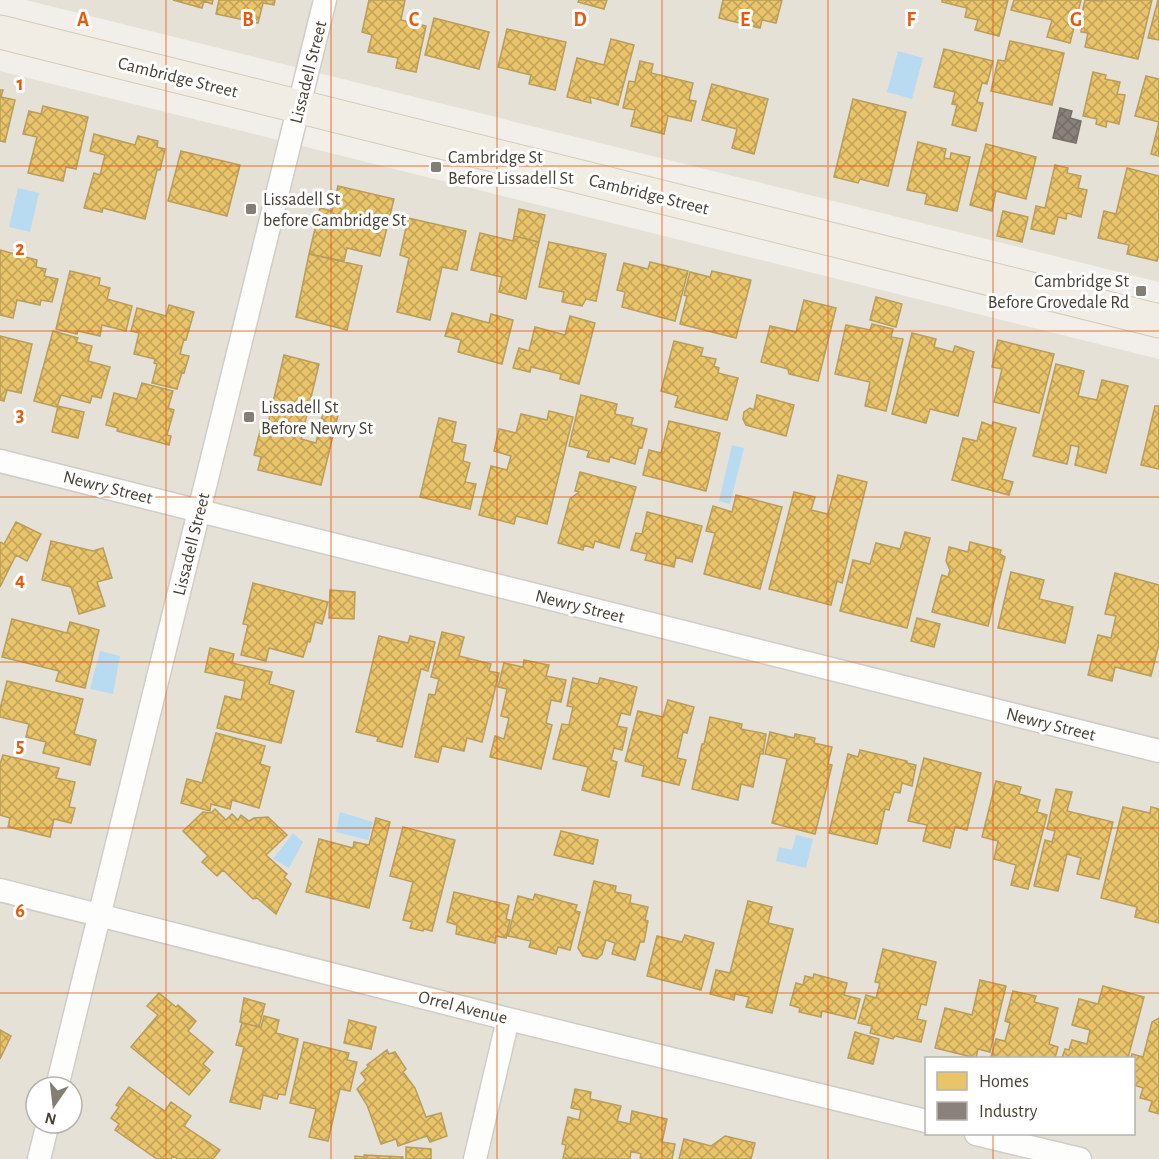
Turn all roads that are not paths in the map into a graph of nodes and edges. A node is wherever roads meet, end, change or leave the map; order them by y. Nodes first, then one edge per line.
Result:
1 (325, 0) edge
2 (0, 33) edge
3 (299, 108) junction
4 (1159, 321) edge
5 (0, 460) edge
6 (200, 510) junction
7 (1159, 751) edge
8 (0, 890) edge
9 (100, 915) junction
10 (508, 1018) junction
11 (60, 1075) edge
12 (925, 1121) edge
13 (45, 1135) edge
14 (980, 1135) edge
15 (39, 1159) edge
16 (475, 1159) edge
17 (1080, 1159) edge

1 - 3 street, Lissadell Street
2 - 3 main road, Cambridge Street
3 - 4 main road, Cambridge Street
3 - 6 street, Lissadell Street
5 - 6 street, Newry Street
6 - 7 street, Newry Street
6 - 9 street, Lissadell Street
8 - 9 street, Orrel Avenue
9 - 10 street, Orrel Avenue
9 - 11 street, Lissadell Street
10 - 12 street, Orrel Avenue
10 - 16 street
13 - 15 street
14 - 17 street

